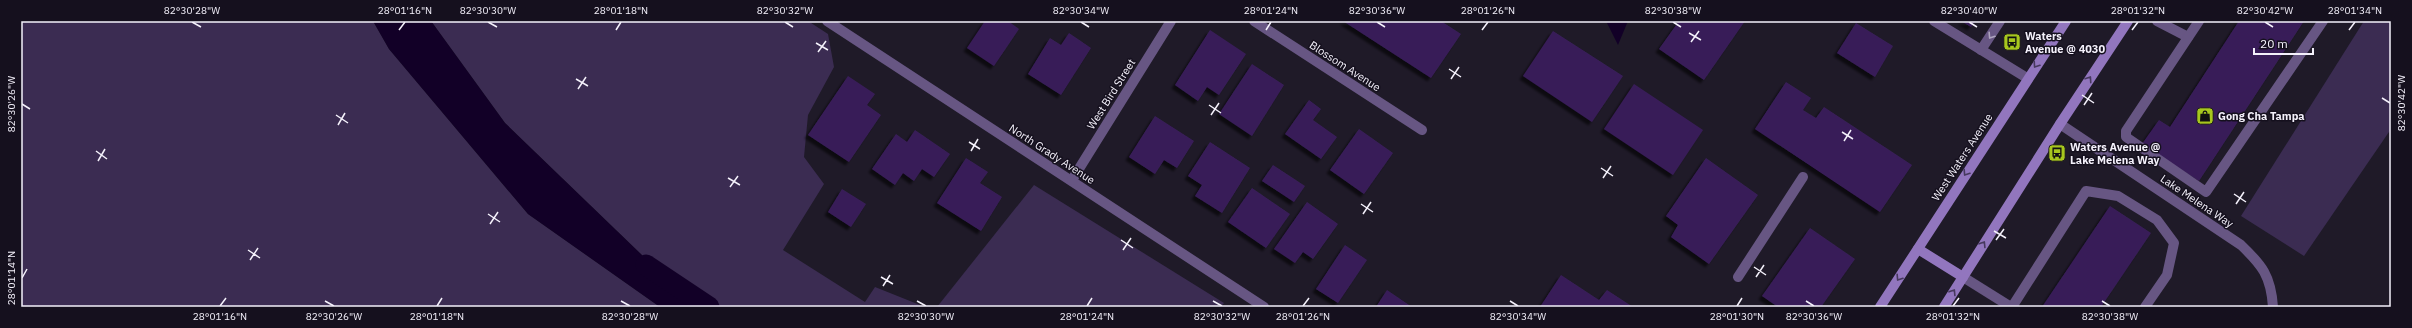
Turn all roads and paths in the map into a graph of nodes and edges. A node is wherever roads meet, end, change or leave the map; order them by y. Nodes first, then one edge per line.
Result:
1 (827, 21) edge
2 (1171, 21) edge
3 (1254, 21) edge
4 (1934, 21) edge
5 (2000, 21) edge
6 (2066, 21) edge
7 (2128, 21) edge
8 (2157, 21) edge
9 (2199, 21) edge
10 (2323, 21) edge
11 (2188, 37) junction
12 (1981, 50) junction
13 (2027, 78) junction
14 (2060, 124) junction
15 (1422, 130) dead end
16 (1803, 177) dead end
17 (1072, 180) junction
18 (1918, 249) junction
19 (1738, 277) dead end
20 (1963, 277) junction
21 (1264, 307) edge
22 (1880, 307) edge
23 (1944, 307) edge
24 (2011, 307) edge
25 (2145, 307) edge
26 (2273, 307) edge

1 - 17 street, North Grady Avenue
2 - 17 street, West Bird Street
3 - 15 street, Blossom Avenue
4 - 12 street
5 -> 12 street
6 -> 13 main road, West Waters Avenue
14 -> 7 main road
8 - 11 street
9 - 11 street
10 - 11 street
12 - 13 street
13 -> 18 main road, West Waters Avenue
20 -> 14 main road
14 - 26 street, Lake Melena Way
16 - 19 street
17 - 21 street, North Grady Avenue
18 - 20 main road
18 -> 22 main road, West Waters Avenue
23 -> 20 main road
20 - 24 street
24 - 25 street

